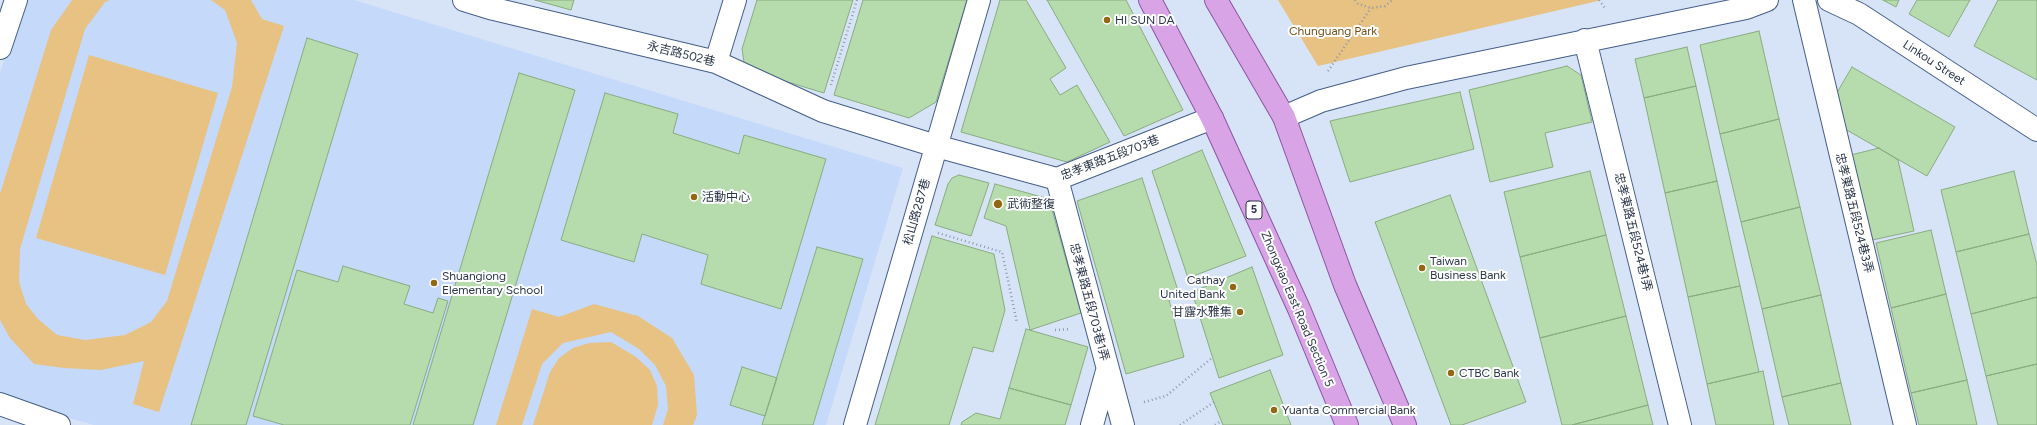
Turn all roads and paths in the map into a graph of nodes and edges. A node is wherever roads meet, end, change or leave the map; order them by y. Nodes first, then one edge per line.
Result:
1 (16, 0) edge
2 (464, 0) edge
3 (735, 0) edge
4 (857, 0) edge
5 (979, 0) edge
6 (1150, 0) edge
7 (1216, 0) edge
8 (1355, 0) edge
9 (1392, 0) edge
10 (1599, 0) edge
11 (1767, 0) edge
12 (1804, 0) edge
13 (1829, 0) edge
14 (491, 4) edge
15 (1372, 8) junction
16 (1605, 8) dead end
17 (1585, 40) junction
18 (0, 48) edge
19 (716, 62) junction
20 (1324, 75) dead end
21 (823, 111) junction
22 (1284, 117) junction
23 (1212, 118) junction
24 (2037, 130) edge
25 (936, 146) junction
26 (1057, 179) junction
27 (913, 226) junction
28 (1017, 323) dead end
29 (1212, 357) dead end
30 (1108, 371) junction
31 (1214, 402) dead end
32 (0, 404) edge
33 (1121, 417) edge
34 (1221, 421) dead end
35 (59, 425) edge
36 (855, 425) edge
37 (1092, 425) edge
38 (1180, 425) edge
39 (1215, 425) edge
40 (1347, 425) edge
41 (1405, 425) edge
42 (1680, 425) edge
43 (1905, 425) edge

1 - 18 street
2 - 14 street, 永吉路502巷
3 - 19 street
4 - 21 path
5 - 25 street, 松山路287巷
6 - 23 main road, Zhongxiao East Road Section 5 / 5
7 - 22 main road
8 - 15 path
9 - 15 path
10 - 16 path
11 - 17 street
12 - 43 street, 忠孝東路五段524巷3弄
13 - 24 street, Linkou Street
14 - 19 street, 永吉路502巷
15 - 20 path
17 - 22 street
17 - 42 street, 忠孝東路五段524巷1弄
19 - 21 street, 永吉路502巷
21 - 25 street, 永吉路502巷
22 - 41 main road
23 - 26 street, 忠孝東路五段703巷
23 - 40 main road, Zhongxiao East Road Section 5 / 5
25 - 26 street, 忠孝東路五段703巷
25 - 27 street, 松山路287巷
26 - 30 street, 忠孝東路五段703巷1弄
27 - 28 path
27 - 36 street, 松山路287巷
29 - 33 path
30 - 33 street
30 - 37 street, 忠孝東路五段703巷1弄
31 - 38 path
32 - 35 street
34 - 39 path

